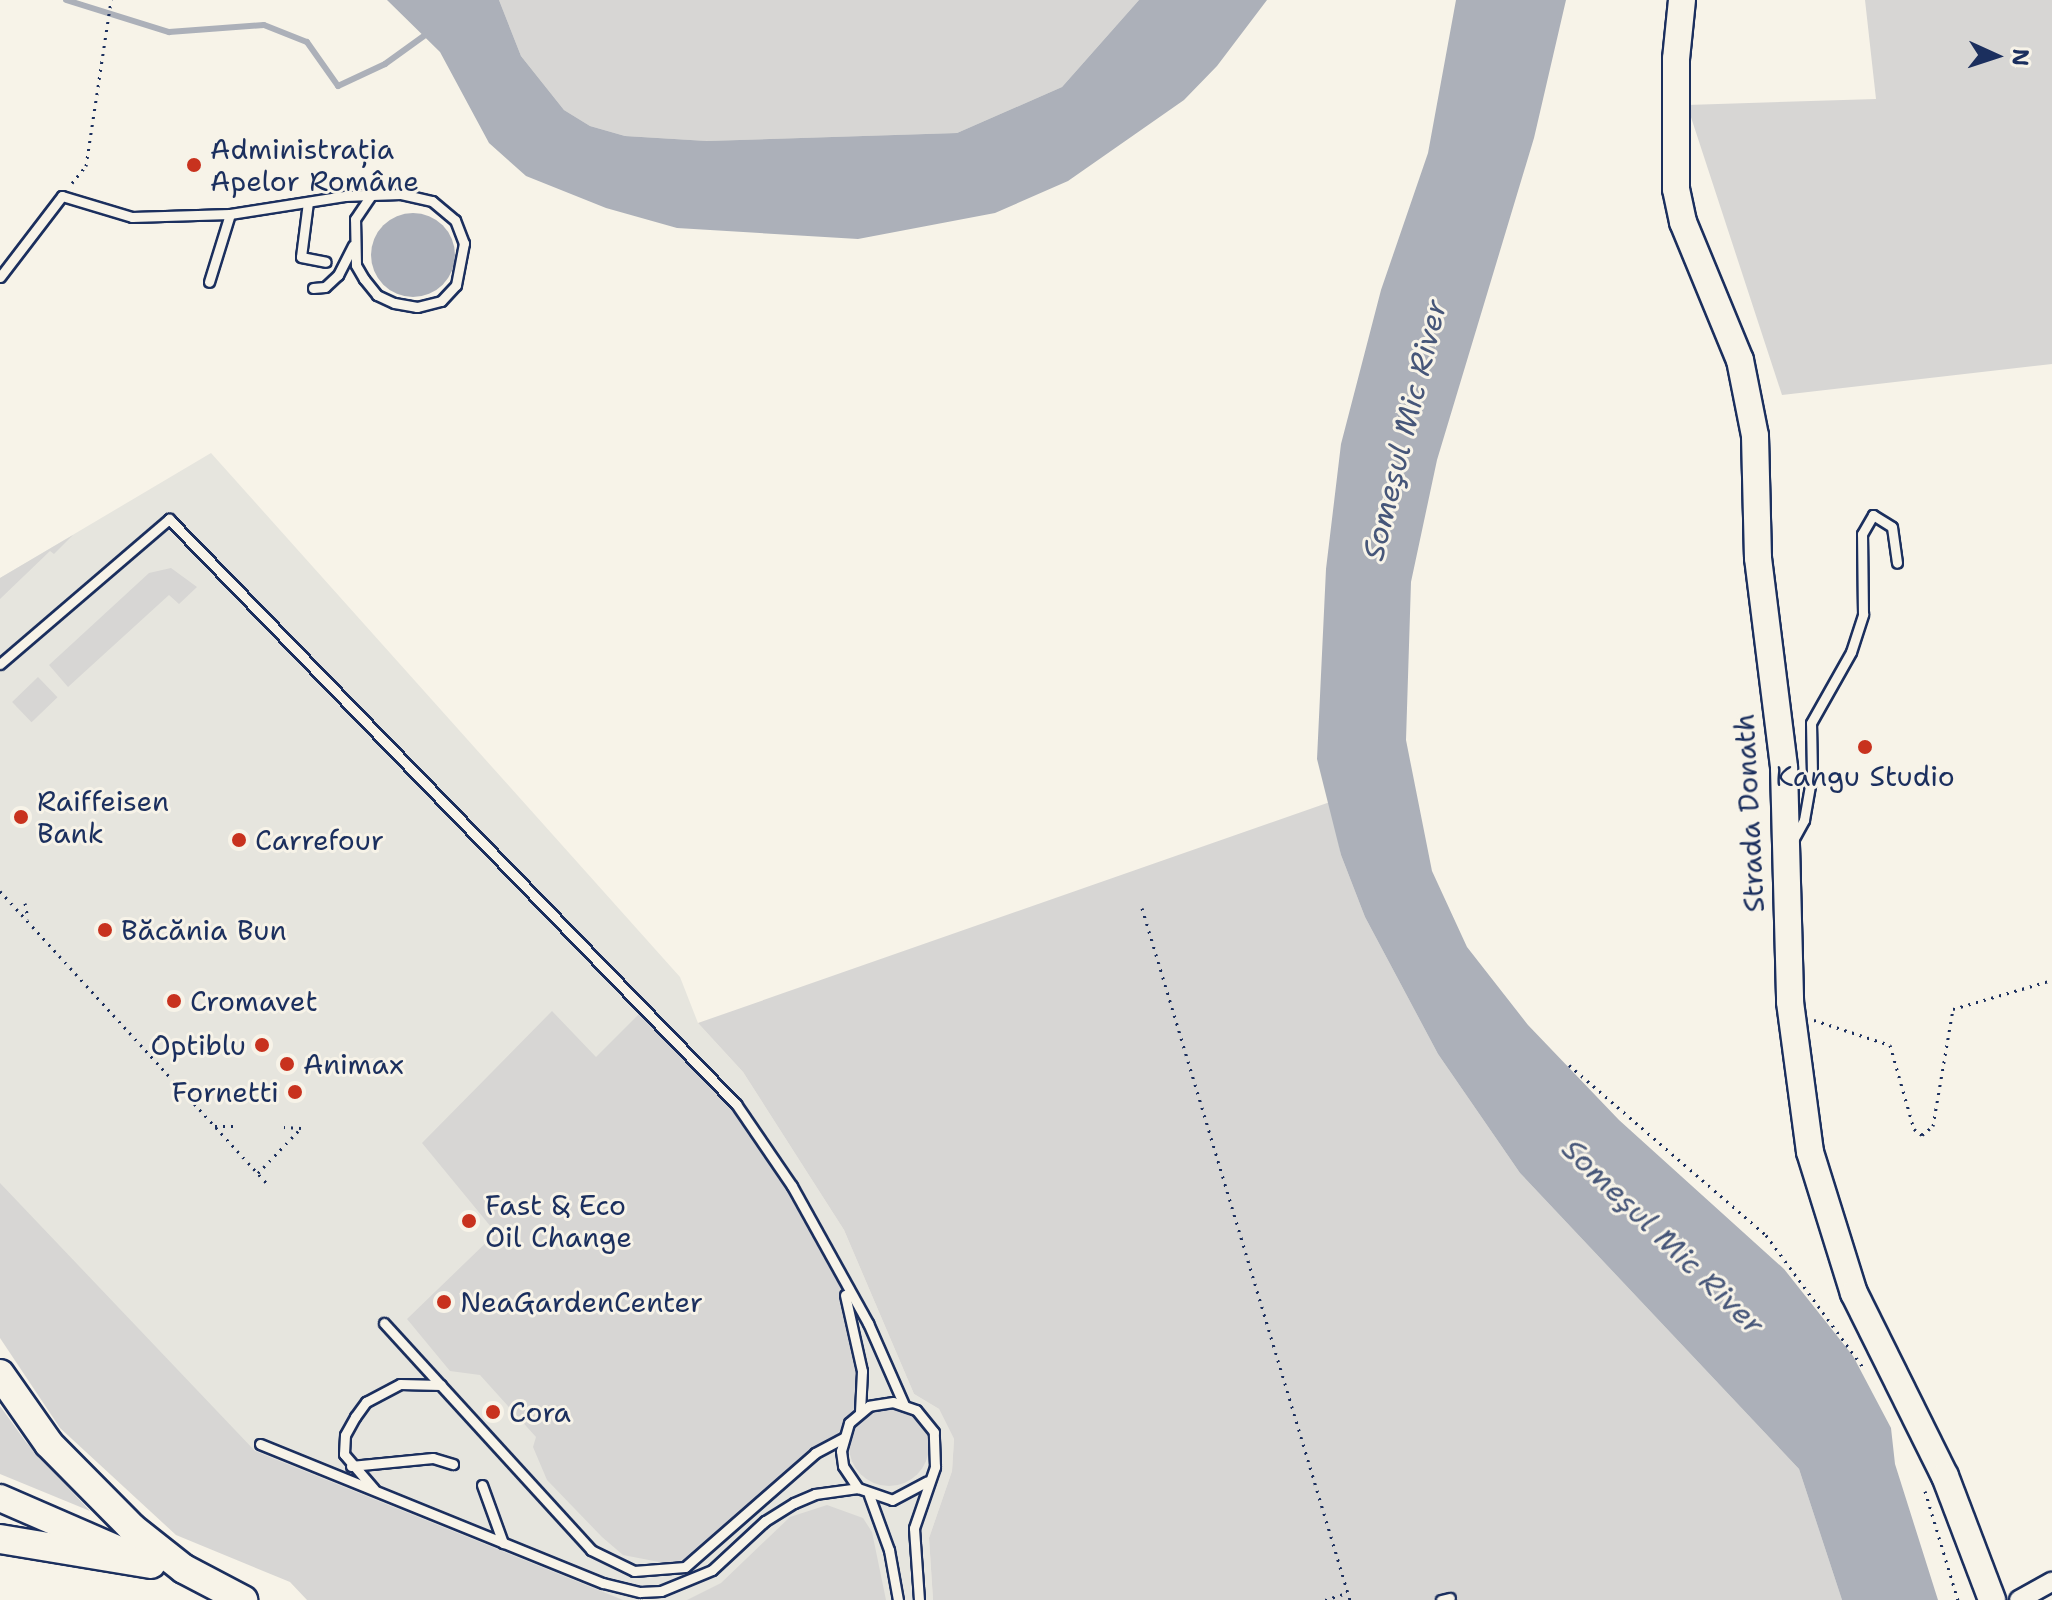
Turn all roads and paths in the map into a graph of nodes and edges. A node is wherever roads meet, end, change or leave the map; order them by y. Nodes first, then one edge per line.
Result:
1 (111, 0) edge
2 (1682, 0) edge
3 (371, 195) junction
4 (62, 196) junction
5 (308, 202) junction
6 (230, 214) junction
7 (353, 246) junction
8 (326, 262) dead end
9 (0, 277) edge
10 (209, 282) dead end
11 (313, 288) dead end
12 (1897, 563) dead end
13 (0, 664) edge
14 (1785, 853) junction
15 (0, 891) edge
16 (25, 903) dead end
17 (1142, 908) dead end
18 (29, 923) junction
19 (2052, 980) edge
20 (1791, 1013) junction
21 (1569, 1065) dead end
22 (215, 1126) junction
23 (239, 1126) dead end
24 (284, 1127) dead end
25 (258, 1173) junction
26 (267, 1183) dead end
27 (840, 1280) junction
28 (384, 1323) dead end
29 (0, 1374) edge
30 (1869, 1376) dead end
31 (441, 1385) junction
32 (904, 1405) junction
33 (860, 1412) junction
34 (843, 1438) junction
35 (260, 1444) dead end
36 (453, 1464) dead end
37 (351, 1466) junction
38 (927, 1481) junction
39 (482, 1485) dead end
40 (1924, 1486) dead end
41 (858, 1488) junction
42 (380, 1494) junction
43 (869, 1495) junction
44 (0, 1498) edge
45 (0, 1539) edge
46 (503, 1543) junction
47 (151, 1564) junction
48 (2052, 1582) edge
49 (1347, 1593) junction
50 (236, 1600) edge
51 (243, 1600) edge
52 (898, 1600) edge
53 (919, 1600) edge
54 (1325, 1600) edge
55 (1350, 1600) edge
56 (1958, 1600) edge
57 (1992, 1600) edge
58 (2019, 1600) edge

1 - 4 path
2 - 14 street, Strada Donath
3 - 5 lane
3 - 7 lane
3 - 7 lane
4 - 6 lane
4 - 9 lane
5 - 6 lane
5 - 8 lane
6 - 10 lane
7 - 11 lane
12 - 14 lane
13 - 27 lane
14 - 20 street, Strada Donath
15 - 18 path
16 - 18 path
17 - 49 path
18 - 22 path
19 - 20 path
20 - 57 street, Strada Donath
21 - 30 path
22 - 23 path
22 - 25 path
24 - 25 path
25 - 26 path
27 - 32 lane
27 - 33 lane
28 - 31 lane
29 - 51 main road
31 - 34 lane
31 - 37 lane
32 - 33 lane
32 - 38 lane
33 - 34 lane
34 - 41 lane
35 - 42 lane
36 - 37 lane
37 - 42 lane
38 - 43 lane
38 - 53 lane
39 - 46 lane
40 - 56 path
41 - 43 lane
41 - 46 lane
42 - 46 lane
43 - 52 lane
44 - 47 street
45 - 47 main road
47 - 50 street
48 - 58 street
49 - 54 path
49 - 55 path

